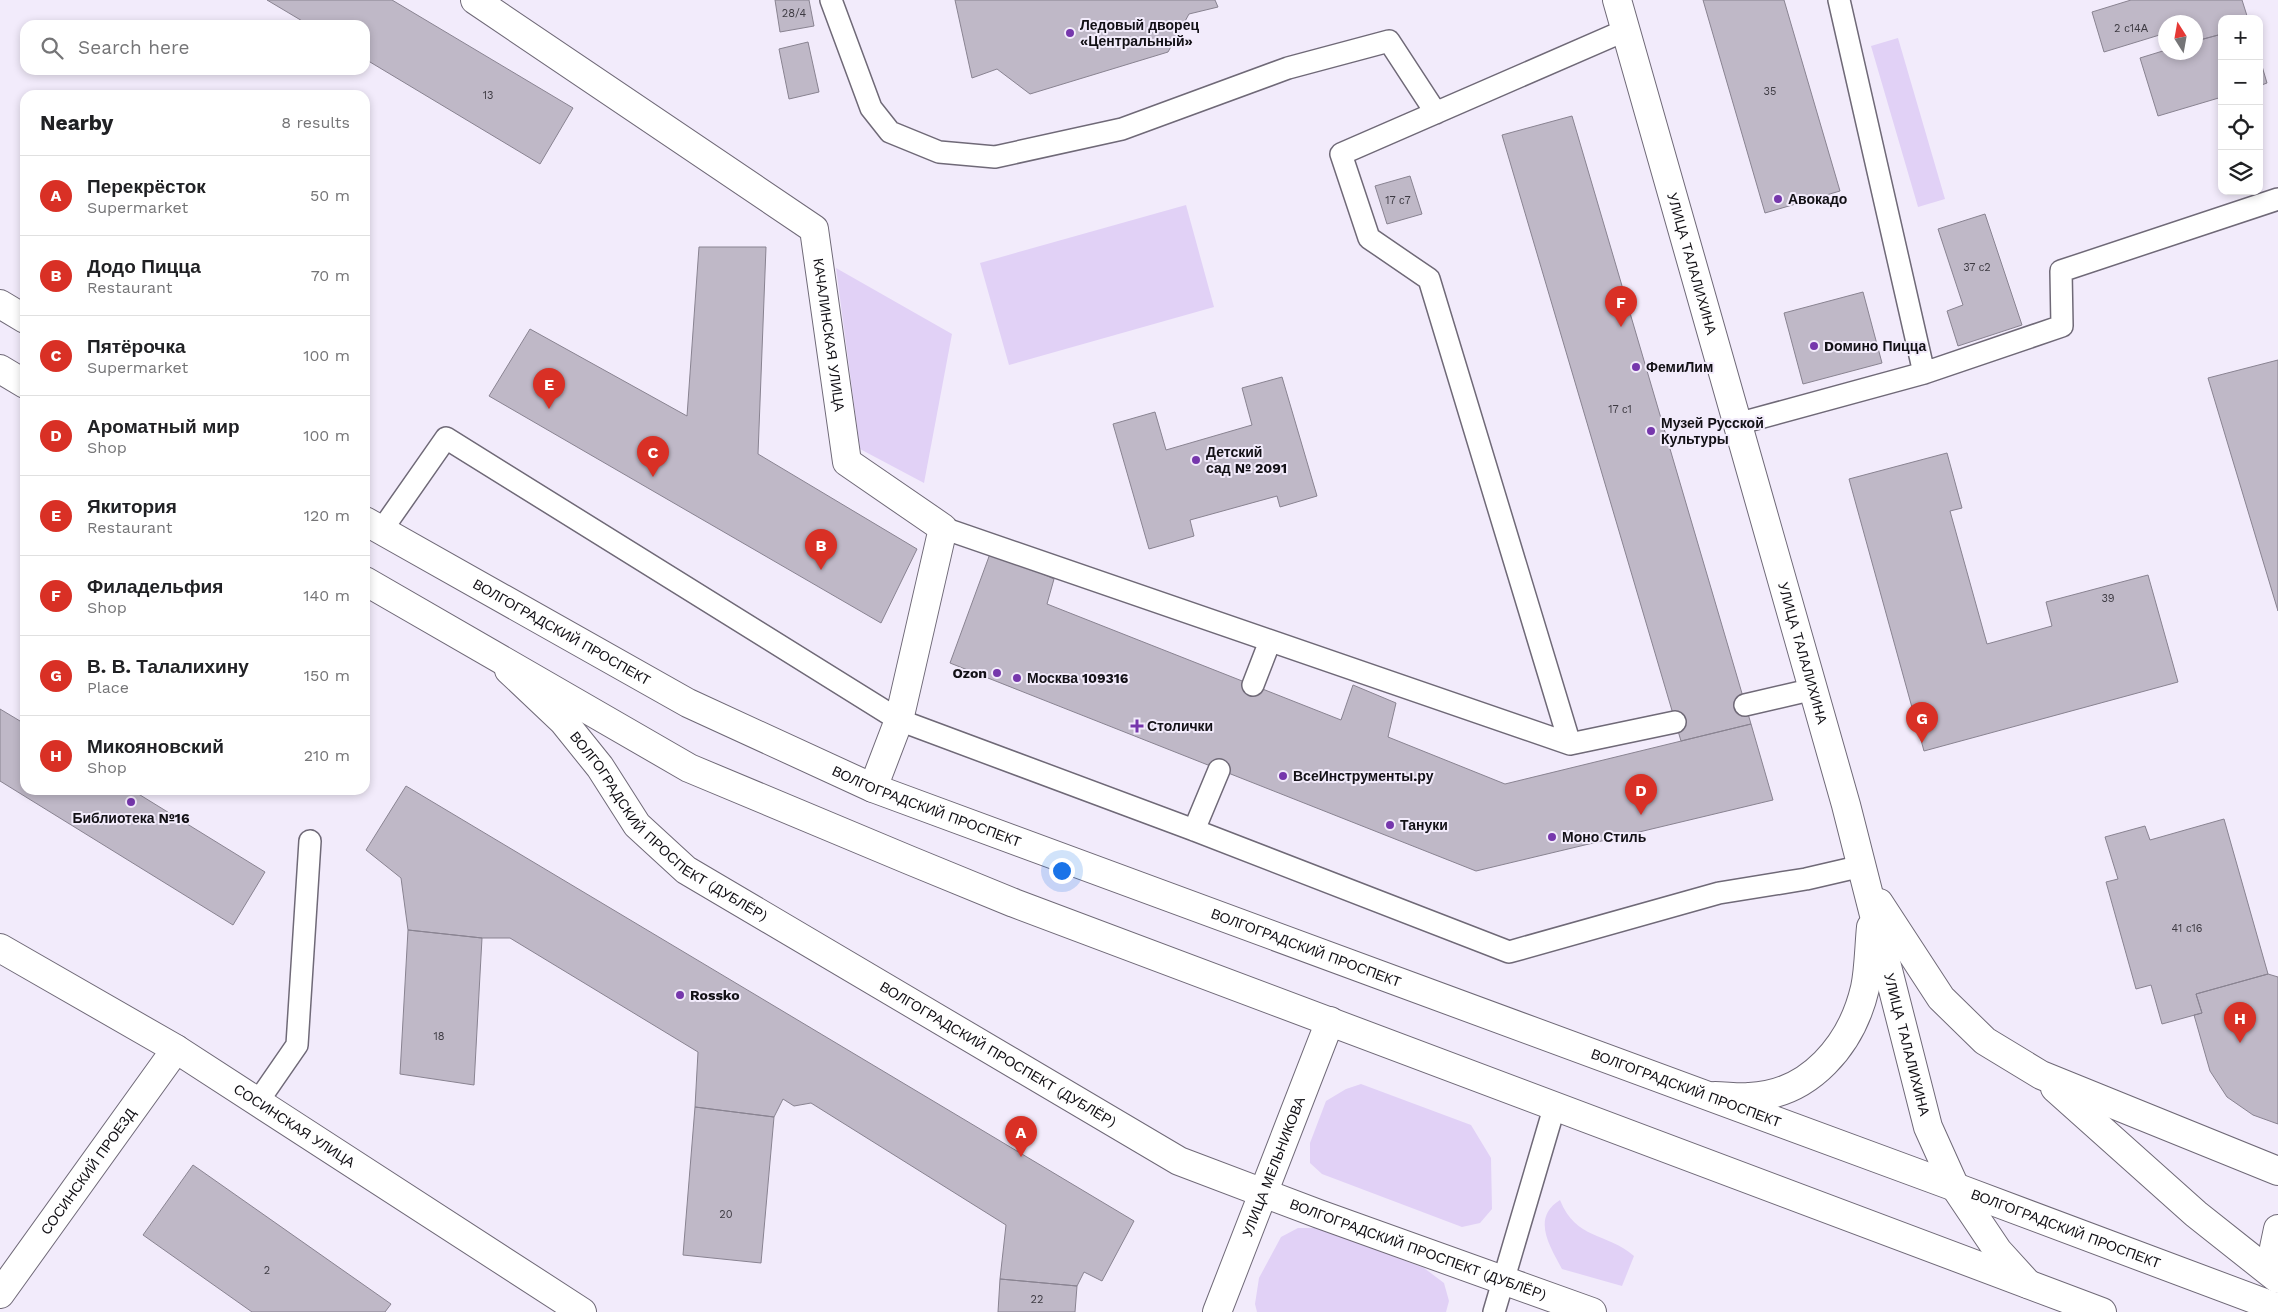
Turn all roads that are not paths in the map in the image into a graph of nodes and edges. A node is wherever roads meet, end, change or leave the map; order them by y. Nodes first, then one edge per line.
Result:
1 (475, 0) edge
2 (830, 0) edge
3 (1617, 0) edge
4 (1840, 0) edge
5 (1626, 30) junction
6 (1436, 113) junction
7 (2278, 199) edge
8 (0, 304) edge
9 (20, 316) edge
10 (0, 369) edge
11 (1924, 373) junction
12 (20, 381) edge
13 (1737, 424) junction
14 (373, 526) edge
15 (944, 528) junction
16 (370, 584) edge
17 (1270, 641) junction
18 (495, 657) junction
19 (1253, 685) dead end
20 (1814, 688) junction
21 (1745, 705) dead end
22 (899, 720) junction
23 (1675, 722) dead end
24 (1570, 744) junction
25 (1219, 770) dead end
26 (873, 788) junction
27 (1194, 830) junction
28 (310, 841) dead end
29 (1867, 887) junction
30 (0, 948) edge
31 (1330, 1021) junction
32 (176, 1049) junction
33 (2041, 1075) junction
34 (1706, 1096) junction
35 (258, 1100) junction
36 (1554, 1105) junction
37 (2278, 1171) edge
38 (1955, 1186) junction
39 (1263, 1193) junction
40 (2278, 1229) edge
41 (2278, 1261) edge
42 (2278, 1279) edge
43 (1504, 1281) junction
44 (2028, 1284) junction
45 (0, 1294) edge
46 (2068, 1304) edge
47 (2278, 1308) edge
48 (582, 1312) edge
49 (1216, 1312) edge
50 (1494, 1312) edge
51 (1592, 1312) edge
52 (2102, 1312) edge

1 - 15 street, КАЧАЛИНСКАЯ УЛИЦА
2 - 6 lane
3 - 5 street, УЛИЦА ТАЛАЛИХИНА
4 - 11 lane
5 - 6 lane
5 - 13 street, УЛИЦА ТАЛАЛИХИНА
6 - 24 lane
7 - 11 lane
8 - 9 street
10 - 12 street
11 - 13 lane
13 - 20 street, УЛИЦА ТАЛАЛИХИНА
14 - 22 lane
14 - 26 street, ВОЛГОГРАДСКИЙ ПРОСПЕКТ
15 - 17 lane
15 - 22 street
16 - 18 street
17 - 19 lane
17 - 24 lane
18 - 31 street
18 - 39 street, ВОЛГОГРАДСКИЙ ПРОСПЕКТ (ДУБЛЁР)
20 - 21 lane
20 - 29 street, УЛИЦА ТАЛАЛИХИНА
22 - 26 street
22 - 27 lane
23 - 24 lane
25 - 27 lane
26 - 34 street, ВОЛГОГРАДСКИЙ ПРОСПЕКТ
27 - 29 lane
28 - 35 lane
29 - 33 street
29 - 34 street
29 - 38 street, УЛИЦА ТАЛАЛИХИНА
30 - 32 street, СОСИНСКАЯ УЛИЦА
31 - 36 street
31 - 39 street, УЛИЦА МЕЛЬНИКОВА
32 - 35 street, СОСИНСКАЯ УЛИЦА
32 - 45 street, СОСИНСКИЙ ПРОЕЗД
33 - 37 street
33 - 42 street
34 - 38 street, ВОЛГОГРАДСКИЙ ПРОСПЕКТ
35 - 48 street, СОСИНСКАЯ УЛИЦА
36 - 43 lane
36 - 44 street
38 - 44 street, УЛИЦА ТАЛАЛИХИНА
38 - 47 street, ВОЛГОГРАДСКИЙ ПРОСПЕКТ
39 - 43 street, ВОЛГОГРАДСКИЙ ПРОСПЕКТ (ДУБЛЁР)
39 - 49 street, УЛИЦА МЕЛЬНИКОВА
40 - 41 street
43 - 50 lane
43 - 51 street, ВОЛГОГРАДСКИЙ ПРОСПЕКТ (ДУБЛЁР)
44 - 46 street
46 - 52 street

